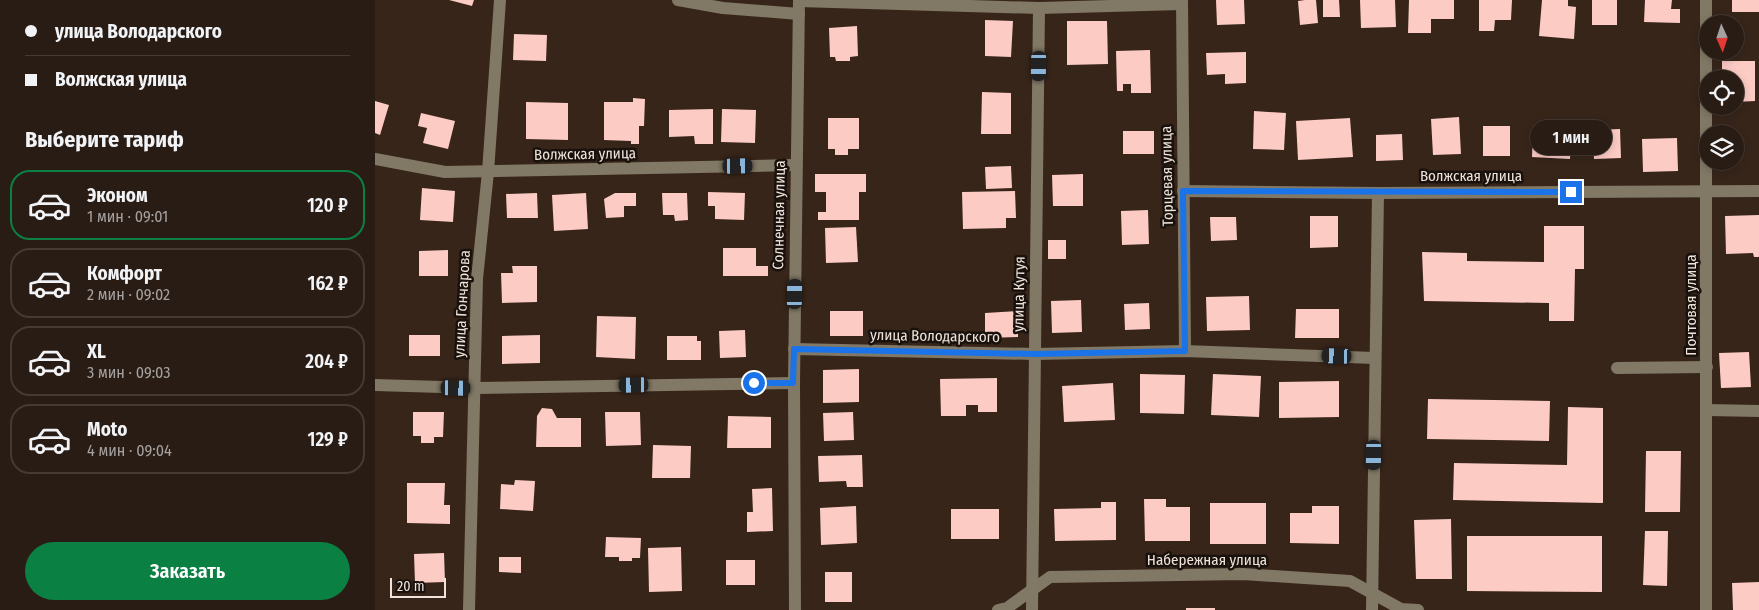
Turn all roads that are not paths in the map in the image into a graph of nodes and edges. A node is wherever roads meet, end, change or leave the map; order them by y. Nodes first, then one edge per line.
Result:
1 (500, 0) edge
2 (678, 0) edge
3 (799, 0) edge
4 (1706, 0) edge
5 (1182, 2) edge
6 (1039, 8) junction
7 (799, 14) junction
8 (375, 159) edge
9 (796, 165) junction
10 (489, 172) junction
11 (1183, 191) junction
12 (1759, 191) edge
13 (1707, 192) junction
14 (1378, 193) junction
15 (794, 349) junction
16 (1185, 351) junction
17 (1035, 354) junction
18 (1375, 358) junction
19 (1707, 367) junction
20 (1617, 368) dead end
21 (793, 383) junction
22 (375, 385) edge
23 (475, 388) junction
24 (1707, 410) junction
25 (1759, 411) edge
26 (1032, 589) junction
27 (1373, 592) junction
28 (469, 610) edge
29 (795, 610) edge
30 (998, 610) edge
31 (1032, 610) edge
32 (1372, 610) edge
33 (1418, 610) edge
34 (1706, 610) edge

1 - 10 street, улица Гончарова
2 - 7 street
3 - 6 street
3 - 7 street, Солнечная улица
4 - 13 street, Почтовая улица
5 - 6 street
5 - 11 street, Торцевая улица
6 - 17 street, улица Кутуя
7 - 9 street, Солнечная улица
8 - 10 street, Волжская улица
9 - 10 street, Волжская улица
9 - 15 street, Солнечная улица
10 - 23 street, улица Гончарова
11 - 14 street, Волжская улица
11 - 16 street, Торцевая улица
12 - 13 street, Волжская улица
13 - 14 street, Волжская улица
13 - 19 street, Почтовая улица
14 - 18 street
15 - 17 street, улица Володарского
15 - 21 street, Солнечная улица
16 - 17 street, улица Володарского
16 - 18 street, улица Володарского
17 - 26 street, улица Кутуя
18 - 27 street
19 - 20 street
19 - 24 street, Почтовая улица
21 - 23 street
21 - 29 street, Солнечная улица
22 - 23 street
23 - 28 street, улица Гончарова
24 - 25 street
24 - 34 street, Почтовая улица
26 - 27 street, Набережная улица
26 - 30 street, Набережная улица
26 - 31 street, улица Кутуя
27 - 32 street
27 - 33 street, Набережная улица

